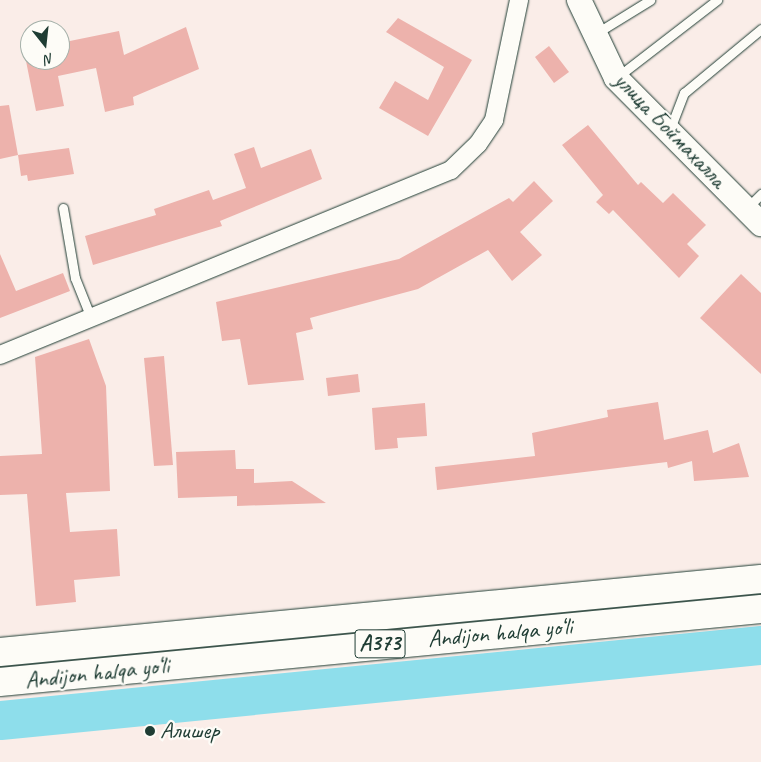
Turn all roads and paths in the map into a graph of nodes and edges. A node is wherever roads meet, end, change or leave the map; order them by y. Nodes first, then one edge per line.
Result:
1 (519, 0) edge
2 (579, 0) edge
3 (650, 0) edge
4 (716, 0) edge
5 (761, 29) edge
6 (595, 34) junction
7 (616, 78) junction
8 (669, 131) junction
9 (63, 208) dead end
10 (756, 209) edge
11 (91, 318) junction
12 (0, 355) edge
13 (761, 580) edge
14 (761, 609) edge
15 (0, 652) edge
16 (0, 682) edge

1 - 11 street
2 - 6 main road, улица Боймахалла
3 - 6 lane
4 - 7 lane
5 - 8 lane
6 - 7 main road, улица Боймахалла
7 - 8 main road, улица Боймахалла
8 - 10 main road, улица Боймахалла
9 - 11 lane
11 - 12 street
13 - 15 highway, Andijon halqa yo‘li / A373
14 - 16 highway, Andijon halqa yo‘li / A373

